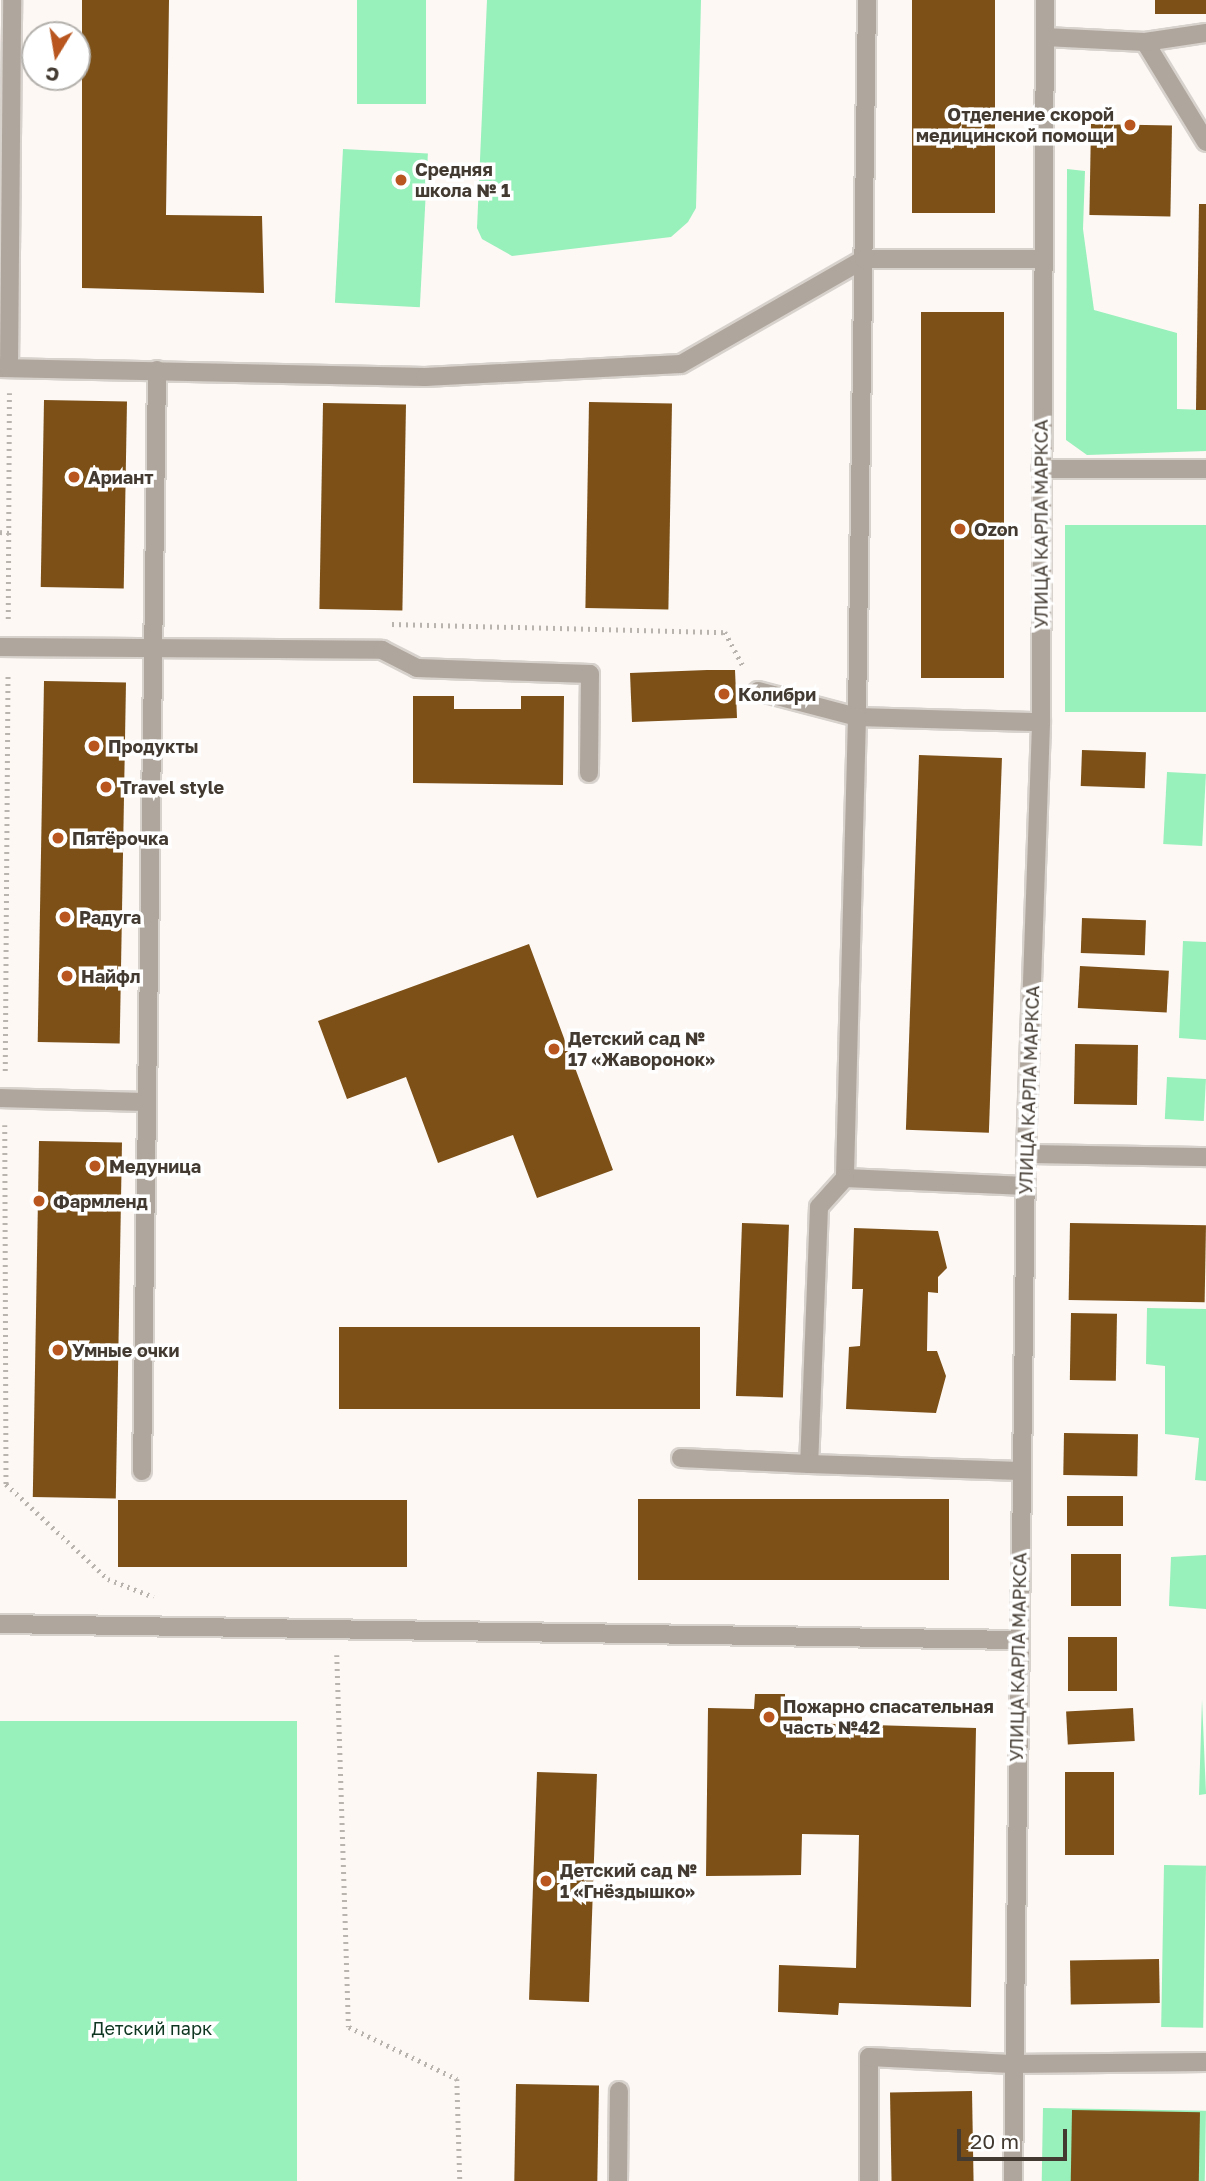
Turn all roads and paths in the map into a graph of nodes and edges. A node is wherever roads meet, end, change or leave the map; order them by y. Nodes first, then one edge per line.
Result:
1 (12, 0) edge
2 (867, 0) edge
3 (1045, 0) edge
4 (1206, 33) edge
5 (1045, 37) junction
6 (1145, 42) junction
7 (1206, 142) edge
8 (864, 259) junction
9 (1039, 259) junction
10 (4, 368) edge
11 (157, 370) junction
12 (1041, 469) junction
13 (1206, 469) edge
14 (0, 532) edge
15 (9, 533) junction
16 (381, 623) dead end
17 (4, 647) edge
18 (151, 648) junction
19 (758, 691) joint
20 (857, 717) junction
21 (1041, 722) junction
22 (589, 773) dead end
23 (2, 1098) edge
24 (145, 1102) junction
25 (1026, 1154) junction
26 (1206, 1157) edge
27 (845, 1178) junction
28 (1026, 1186) junction
29 (681, 1458) dead end
30 (809, 1464) junction
31 (142, 1471) dead end
32 (1021, 1471) junction
33 (168, 1603) dead end
34 (0, 1624) edge
35 (336, 1629) junction
36 (1018, 1640) junction
37 (1206, 2062) edge
38 (1011, 2064) junction
39 (620, 2091) dead end
40 (460, 2181) edge
41 (618, 2181) edge
42 (869, 2181) edge
43 (1013, 2181) edge

1 - 10 street
2 - 8 street
3 - 5 street, УЛИЦА КАРЛА МАРКСА
4 - 6 street
5 - 6 street
5 - 9 street, УЛИЦА КАРЛА МАРКСА
6 - 7 street
8 - 9 street
8 - 11 street
8 - 20 street
9 - 12 street, УЛИЦА КАРЛА МАРКСА
10 - 11 street
10 - 15 path
11 - 18 street
12 - 13 street
12 - 21 street, УЛИЦА КАРЛА МАРКСА
14 - 15 path
15 - 17 path
16 - 19 path
17 - 18 street
17 - 23 path
18 - 22 street
18 - 24 street
19 - 20 street
20 - 21 street
20 - 27 street
21 - 25 street, УЛИЦА КАРЛА МАРКСА
23 - 24 street
23 - 33 path
24 - 31 street
25 - 26 street
25 - 28 street, УЛИЦА КАРЛА МАРКСА
27 - 28 street
27 - 30 street
28 - 32 street, УЛИЦА КАРЛА МАРКСА
29 - 30 street
30 - 32 street
32 - 36 street, УЛИЦА КАРЛА МАРКСА
34 - 35 street
35 - 36 street
35 - 40 path
36 - 38 street, УЛИЦА КАРЛА МАРКСА
37 - 38 street
38 - 42 street
38 - 43 street, УЛИЦА КАРЛА МАРКСА
39 - 41 street

